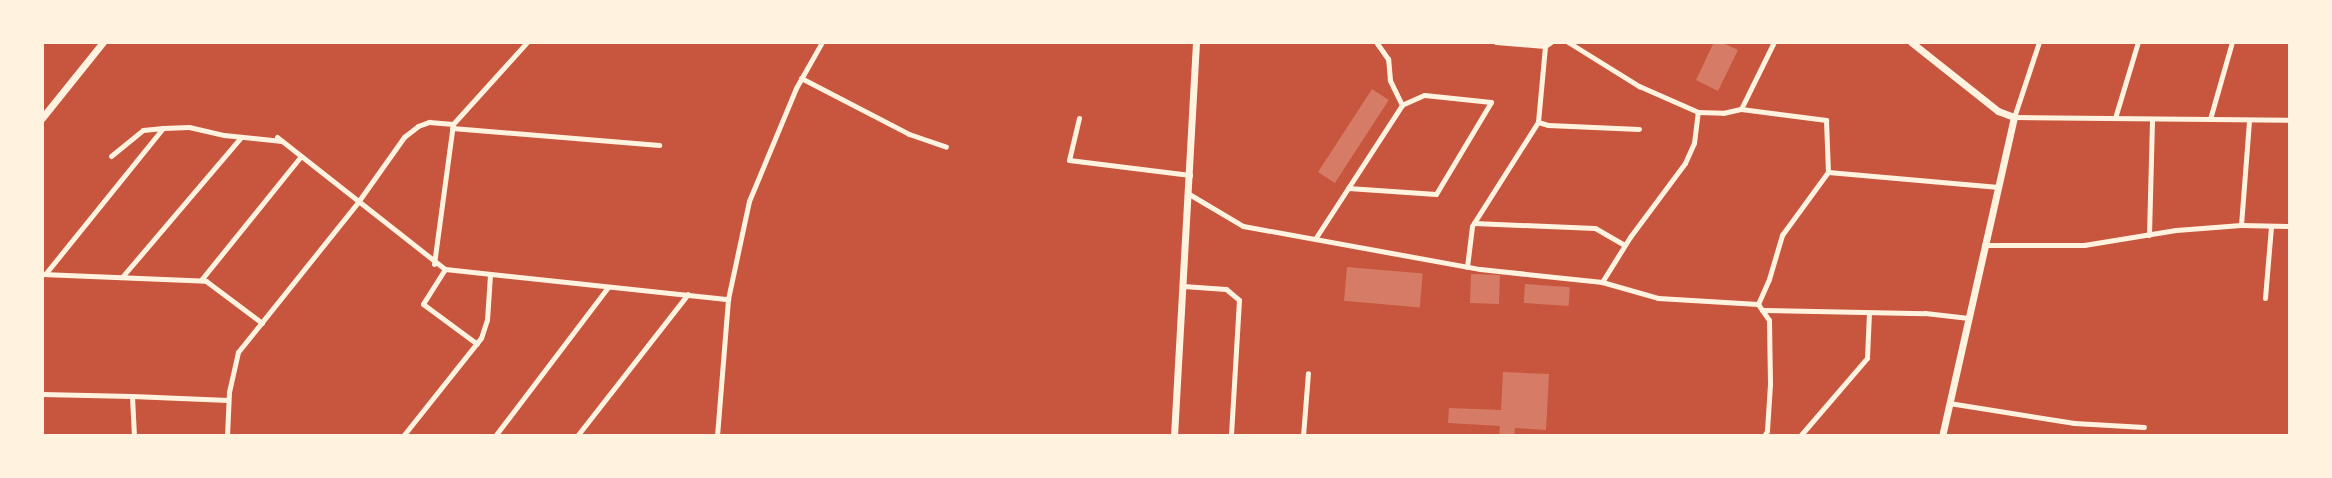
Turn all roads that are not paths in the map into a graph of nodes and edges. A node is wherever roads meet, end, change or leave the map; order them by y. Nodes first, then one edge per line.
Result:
1 (102, 42) edge
2 (527, 42) edge
3 (822, 42) edge
4 (1196, 42) edge
5 (1376, 42) edge
6 (1496, 42) edge
7 (1551, 42) edge
8 (1568, 42) edge
9 (1774, 42) edge
10 (1911, 42) edge
11 (2039, 42) edge
12 (2138, 42) edge
13 (2232, 42) edge
14 (1545, 46) junction
15 (801, 78) junction
16 (1402, 105) junction
17 (1741, 109) junction
18 (1698, 112) junction
19 (2014, 117) junction
20 (42, 118) edge
21 (1079, 118) dead end
22 (2115, 118) junction
23 (2152, 119) junction
24 (2210, 119) junction
25 (2249, 120) junction
26 (2290, 120) edge
27 (1538, 122) junction
28 (452, 126) junction
29 (163, 128) junction
30 (1639, 129) dead end
31 (277, 136) dead end
32 (241, 137) junction
33 (284, 142) junction
34 (659, 146) dead end
35 (946, 147) dead end
36 (111, 156) dead end
37 (301, 156) junction
38 (1828, 172) junction
39 (1190, 175) junction
40 (1998, 187) junction
41 (1348, 188) junction
42 (1189, 194) junction
43 (358, 202) junction
44 (1474, 223) junction
45 (2241, 225) junction
46 (2271, 226) junction
47 (2290, 226) edge
48 (2149, 235) junction
49 (1315, 239) junction
50 (1625, 245) junction
51 (1984, 245) junction
52 (434, 264) junction
53 (1467, 267) junction
54 (445, 269) junction
55 (44, 274) edge
56 (490, 275) junction
57 (122, 277) junction
58 (201, 280) junction
59 (1602, 282) junction
60 (1183, 286) junction
61 (608, 287) junction
62 (688, 294) junction
63 (2265, 298) dead end
64 (728, 299) junction
65 (1758, 304) junction
66 (1762, 310) junction
67 (1869, 312) junction
68 (1969, 318) junction
69 (262, 323) junction
70 (477, 344) junction
71 (1308, 373) dead end
72 (42, 394) edge
73 (132, 396) junction
74 (228, 400) junction
75 (1949, 403) junction
76 (2144, 427) dead end
77 (134, 436) edge
78 (226, 436) edge
79 (403, 436) edge
80 (495, 436) edge
81 (577, 436) edge
82 (717, 436) edge
83 (1174, 436) edge
84 (1231, 436) edge
85 (1303, 436) edge
86 (1764, 436) edge
87 (1800, 436) edge
88 (1942, 436) edge

1 - 20 street
2 - 28 street
3 - 15 street
4 - 39 street
5 - 16 street
6 - 14 street
7 - 14 street
8 - 18 street
9 - 17 street
10 - 19 street
11 - 19 street
12 - 22 street
13 - 24 street
14 - 27 street
15 - 35 street
15 - 64 street
16 - 41 street
16 - 41 street
17 - 18 street
17 - 38 street
18 - 50 street
19 - 22 street
19 - 40 street
21 - 39 street
22 - 23 street
23 - 24 street
23 - 48 street
24 - 25 street
25 - 26 street
25 - 45 street
27 - 30 street
27 - 44 street
28 - 34 street
28 - 43 street
28 - 52 street
29 - 32 street
29 - 36 street
29 - 55 street
31 - 33 street
32 - 33 street
32 - 57 street
33 - 37 street
37 - 43 street
37 - 58 street
38 - 40 street
38 - 65 street
39 - 42 street
40 - 51 street
41 - 49 street
42 - 49 street
42 - 60 street
43 - 52 street
43 - 69 street
44 - 50 street
44 - 53 street
45 - 46 street
45 - 48 street
46 - 47 street
46 - 63 street
48 - 51 street
49 - 53 street
50 - 59 street
51 - 68 street
52 - 54 street
53 - 59 street
54 - 56 street
54 - 70 street
55 - 57 street
56 - 61 street
56 - 70 street
57 - 58 street
58 - 69 street
59 - 65 street
60 - 83 street
60 - 84 street
61 - 62 street
61 - 80 street
62 - 64 street
62 - 81 street
64 - 82 street
65 - 66 street
66 - 67 street
66 - 86 street
67 - 68 street
67 - 87 street
68 - 75 street
69 - 74 street
70 - 79 street
71 - 85 street
72 - 73 street
73 - 74 street
73 - 77 street
74 - 78 street
75 - 76 street
75 - 88 street

